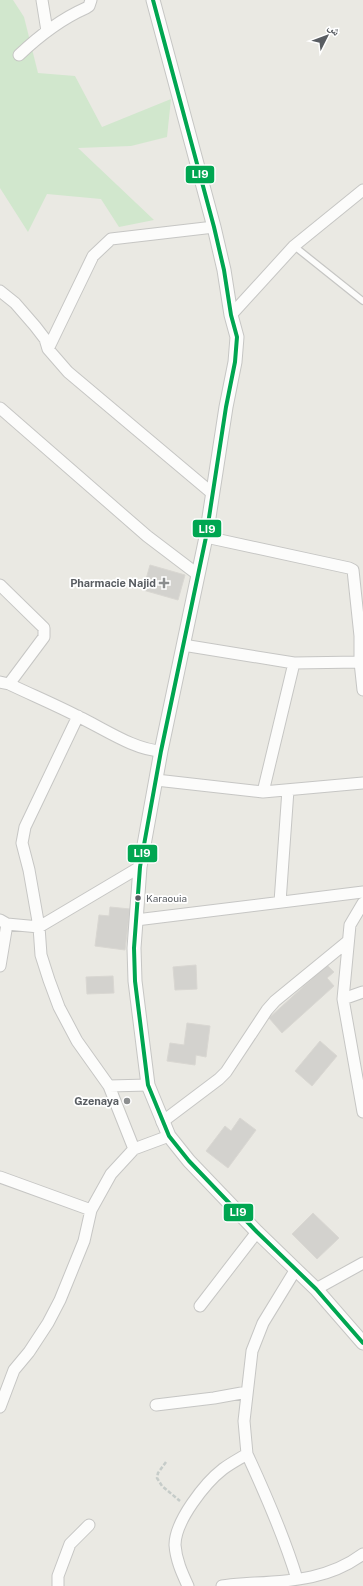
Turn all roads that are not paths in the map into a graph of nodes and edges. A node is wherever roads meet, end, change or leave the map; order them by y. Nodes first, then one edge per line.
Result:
1 (42, 0) edge
2 (91, 0) edge
3 (153, 0) edge
4 (47, 31) junction
5 (19, 55) dead end
6 (363, 190) edge
7 (214, 227) junction
8 (294, 246) junction
9 (0, 291) edge
10 (363, 301) edge
11 (231, 315) junction
12 (48, 349) junction
13 (0, 408) edge
14 (212, 494) junction
15 (206, 536) junction
16 (197, 574) junction
17 (0, 585) edge
18 (361, 636) edge
19 (183, 645) junction
20 (360, 662) junction
21 (294, 663) junction
22 (5, 683) edge
23 (363, 690) edge
24 (78, 716) junction
25 (161, 751) junction
26 (156, 780) junction
27 (363, 783) edge
28 (288, 790) junction
29 (262, 792) junction
30 (140, 867) junction
31 (363, 892) edge
32 (280, 902) junction
33 (363, 903) edge
34 (136, 920) junction
35 (4, 922) edge
36 (39, 927) junction
37 (347, 942) junction
38 (0, 966) edge
39 (363, 992) edge
40 (343, 999) junction
41 (148, 1085) junction
42 (109, 1086) junction
43 (363, 1112) edge
44 (162, 1122) junction
45 (169, 1136) junction
46 (134, 1149) junction
47 (0, 1177) edge
48 (91, 1210) junction
49 (257, 1232) junction
50 (363, 1263) edge
51 (296, 1269) junction
52 (316, 1289) junction
53 (200, 1306) dead end
54 (363, 1344) edge
55 (247, 1392) junction
56 (2, 1395) edge
57 (156, 1405) dead end
58 (0, 1406) edge
59 (247, 1454) junction
60 (89, 1525) dead end
61 (363, 1554) edge
62 (297, 1579) junction
63 (58, 1586) edge
64 (188, 1586) edge
65 (222, 1586) edge

1 - 4 street
2 - 4 street
3 - 7 street
4 - 5 street
6 - 8 street
7 - 11 street
7 - 12 street
8 - 10 lane
8 - 11 street
9 - 12 street
11 - 14 street
12 - 14 street
13 - 16 street
14 - 15 street
15 - 16 street
15 - 18 street
16 - 19 street
17 - 22 street
18 - 20 street
19 - 21 street
19 - 25 street
20 - 21 street
20 - 23 street
21 - 29 street
22 - 24 street
24 - 25 street
24 - 36 street
25 - 26 street
26 - 29 street
26 - 30 street
27 - 28 street
28 - 29 street
28 - 32 street
30 - 34 street
30 - 36 street
31 - 32 street
32 - 34 street
33 - 37 street
34 - 41 street
35 - 36 street
35 - 38 street
36 - 42 street
37 - 40 street
37 - 44 street
39 - 40 street
40 - 43 street
41 - 42 street
41 - 44 street
42 - 46 street
44 - 45 street
45 - 46 street
45 - 49 street
46 - 48 street
47 - 48 street
48 - 56 street
49 - 51 street
49 - 53 street
50 - 52 street
51 - 52 street
51 - 55 street
52 - 54 street
55 - 57 street
55 - 59 street
56 - 58 street
59 - 62 street
59 - 64 street
60 - 63 street
61 - 62 street
62 - 65 street

